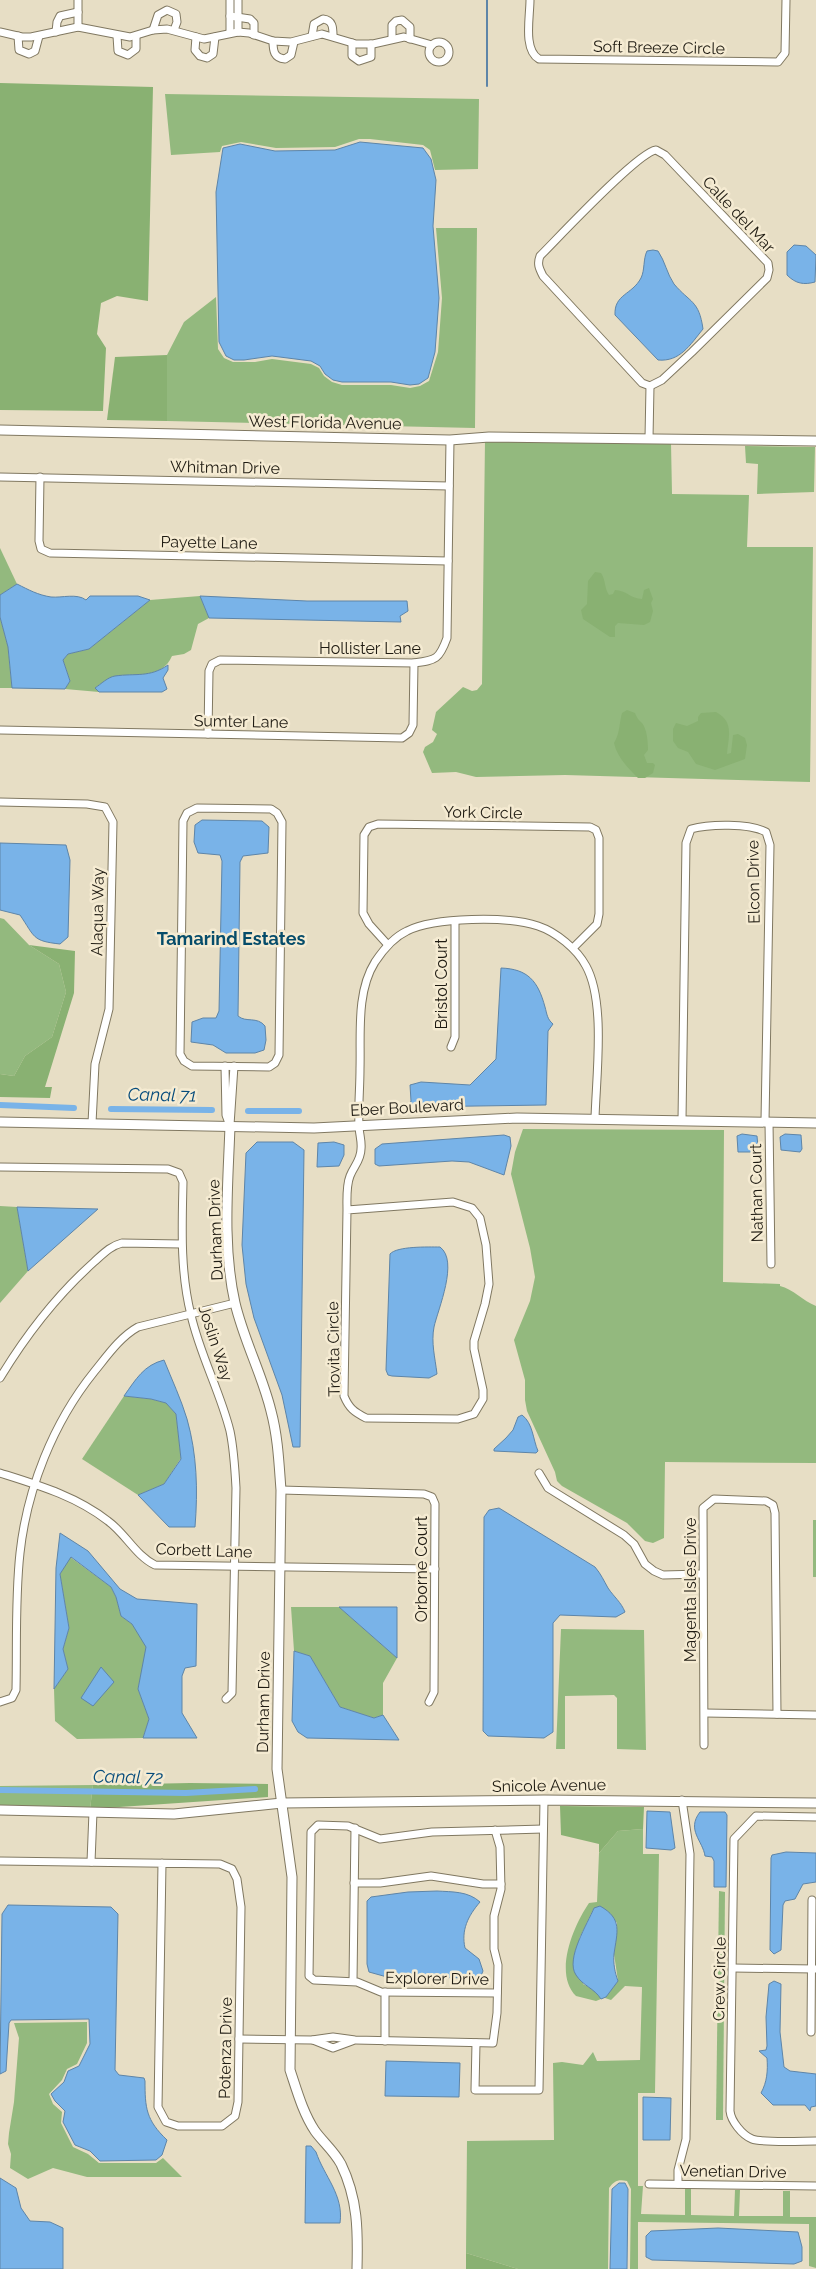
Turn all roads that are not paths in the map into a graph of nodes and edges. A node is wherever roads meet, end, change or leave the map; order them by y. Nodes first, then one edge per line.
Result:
1 (78, 0) edge
2 (230, 0) edge
3 (238, 0) edge
4 (530, 0) edge
5 (786, 0) edge
6 (78, 12) junction
7 (234, 16) junction
8 (0, 25) edge
9 (78, 27) junction
10 (153, 30) junction
11 (174, 30) junction
12 (0, 32) edge
13 (56, 32) junction
14 (234, 33) junction
15 (254, 35) junction
16 (18, 36) junction
17 (39, 36) junction
18 (117, 36) junction
19 (136, 36) junction
20 (312, 36) junction
21 (333, 36) junction
22 (215, 37) junction
23 (196, 38) junction
24 (392, 38) junction
25 (410, 38) junction
26 (273, 41) junction
27 (294, 42) junction
28 (352, 43) junction
29 (371, 44) junction
30 (432, 45) dead end
31 (650, 386) junction
32 (0, 430) edge
33 (650, 438) junction
34 (450, 440) junction
35 (816, 441) edge
36 (0, 477) edge
37 (40, 477) junction
38 (449, 486) junction
39 (448, 561) junction
40 (414, 663) junction
41 (0, 730) edge
42 (208, 734) junction
43 (0, 802) edge
44 (454, 921) junction
45 (388, 945) junction
46 (572, 948) junction
47 (451, 1047) dead end
48 (225, 1066) junction
49 (234, 1066) junction
50 (595, 1119) junction
51 (682, 1120) junction
52 (0, 1122) edge
53 (767, 1122) junction
54 (92, 1123) junction
55 (816, 1124) edge
56 (359, 1125) junction
57 (230, 1126) junction
58 (0, 1167) edge
59 (347, 1210) junction
60 (181, 1244) junction
61 (771, 1264) dead end
62 (235, 1303) junction
63 (191, 1314) junction
64 (0, 1378) edge
65 (0, 1473) edge
66 (538, 1473) dead end
67 (35, 1484) junction
68 (281, 1490) junction
69 (234, 1566) junction
70 (280, 1566) junction
71 (435, 1570) junction
72 (702, 1574) junction
73 (226, 1699) dead end
74 (0, 1702) edge
75 (429, 1702) dead end
76 (705, 1713) junction
77 (777, 1714) junction
78 (816, 1715) edge
79 (704, 1745) dead end
80 (544, 1800) junction
81 (682, 1800) junction
82 (282, 1803) junction
83 (816, 1803) edge
84 (0, 1810) edge
85 (93, 1812) junction
86 (816, 1817) edge
87 (355, 1828) junction
88 (543, 1829) junction
89 (495, 1830) junction
90 (0, 1861) edge
91 (91, 1862) junction
92 (162, 1863) junction
93 (354, 1883) junction
94 (501, 1884) junction
95 (812, 1900) dead end
96 (733, 1968) junction
97 (814, 1969) edge
98 (352, 1981) junction
99 (385, 1992) junction
100 (497, 1993) junction
101 (811, 2032) dead end
102 (239, 2039) junction
103 (292, 2039) junction
104 (312, 2040) junction
105 (355, 2040) junction
106 (385, 2041) junction
107 (476, 2042) junction
108 (816, 2141) edge
109 (649, 2184) dead end
110 (678, 2184) junction
111 (816, 2186) edge
112 (357, 2269) edge

1 - 6 street
2 - 7 street
3 - 7 street
4 - 5 street, Soft Breeze Circle
6 - 9 street
6 - 13 street
7 - 14 street
7 - 15 street
8 - 12 street
9 - 13 street
9 - 18 street
10 - 11 street
10 - 11 street
10 - 19 street
11 - 23 street
12 - 16 street
13 - 17 street
14 - 15 street
14 - 22 street
15 - 26 street
16 - 17 street
16 - 17 street
18 - 19 street
18 - 19 street
20 - 21 street
20 - 21 street
20 - 27 street
21 - 28 street
22 - 23 street
22 - 23 street
24 - 25 street
24 - 25 street
24 - 29 street
25 - 30 street
26 - 27 street
26 - 27 street
28 - 29 street
28 - 29 street
31 - 31 street, Calle del Mar
31 - 33 street
32 - 34 street, West Florida Avenue
33 - 34 street, West Florida Avenue
33 - 35 street, West Florida Avenue
34 - 38 street, Hollister Lane
36 - 37 street, Whitman Drive
37 - 38 street, Whitman Drive
37 - 39 street, Payette Lane
38 - 39 street, Hollister Lane
39 - 40 street, Hollister Lane
40 - 42 street, Sumter Lane
40 - 42 street, Hollister Lane
41 - 42 street, Sumter Lane
43 - 54 street, Alaqua Way
44 - 45 street, Trovita Circle
44 - 46 street, Trovita Circle
44 - 47 street, Bristol Court
45 - 46 street, York Circle
45 - 56 street, Trovita Circle
46 - 50 street, Trovita Circle
48 - 49 street
48 - 49 street
48 - 57 street
49 - 57 street
50 - 51 street, Eber Boulevard
50 - 56 street, Eber Boulevard
51 - 53 street, Eber Boulevard
51 - 53 street, Elcon Drive
52 - 54 street, Eber Boulevard
53 - 55 street, Eber Boulevard
53 - 61 street, Nathan Court
54 - 57 street, Eber Boulevard
56 - 57 street, Eber Boulevard
56 - 59 street, Trovita Circle
57 - 62 street, Durham Drive
58 - 60 street, Joslin Way
59 - 59 street, Trovita Circle
60 - 63 street, Joslin Way
60 - 64 street
62 - 63 street
62 - 68 street, Durham Drive
63 - 67 street
63 - 69 street, Joslin Way
65 - 67 street, Corbett Lane
66 - 72 street
67 - 69 street, Corbett Lane
67 - 74 street
68 - 70 street, Durham Drive
68 - 71 street, Orborne Court
69 - 70 street, Corbett Lane
69 - 73 street, Joslin Way
70 - 71 street, Corbett Lane
70 - 82 street, Durham Drive
71 - 75 street, Orborne Court
72 - 76 street, Magenta Isles Drive
72 - 77 street, Magenta Isles Drive
76 - 77 street
76 - 79 street, Magenta Isles Drive
77 - 78 street
80 - 81 street, Snicole Avenue
80 - 82 street, Snicole Avenue
80 - 88 street
81 - 83 street, Snicole Avenue
81 - 110 street
82 - 85 street, Snicole Avenue
82 - 103 street, Durham Drive
84 - 85 street, Snicole Avenue
85 - 91 street
86 - 96 street, Crew Circle
87 - 89 street, Explorer Drive
87 - 93 street
87 - 98 street, Explorer Drive
88 - 89 street, Explorer Drive
88 - 107 street
89 - 94 street, Explorer Drive
90 - 91 street, Potenza Drive
91 - 92 street, Potenza Drive
92 - 102 street, Potenza Drive
92 - 102 street, Potenza Drive
93 - 94 street
93 - 98 street
94 - 100 street, Explorer Drive
95 - 97 street
96 - 97 street
96 - 108 street, Crew Circle
97 - 101 street
98 - 99 street, Explorer Drive
99 - 100 street, Explorer Drive
99 - 106 street
100 - 107 street
102 - 103 street
103 - 104 street
103 - 112 street, Durham Drive
104 - 105 street
104 - 105 street
105 - 106 street
106 - 107 street
109 - 110 street, Venetian Drive
110 - 111 street, Venetian Drive

